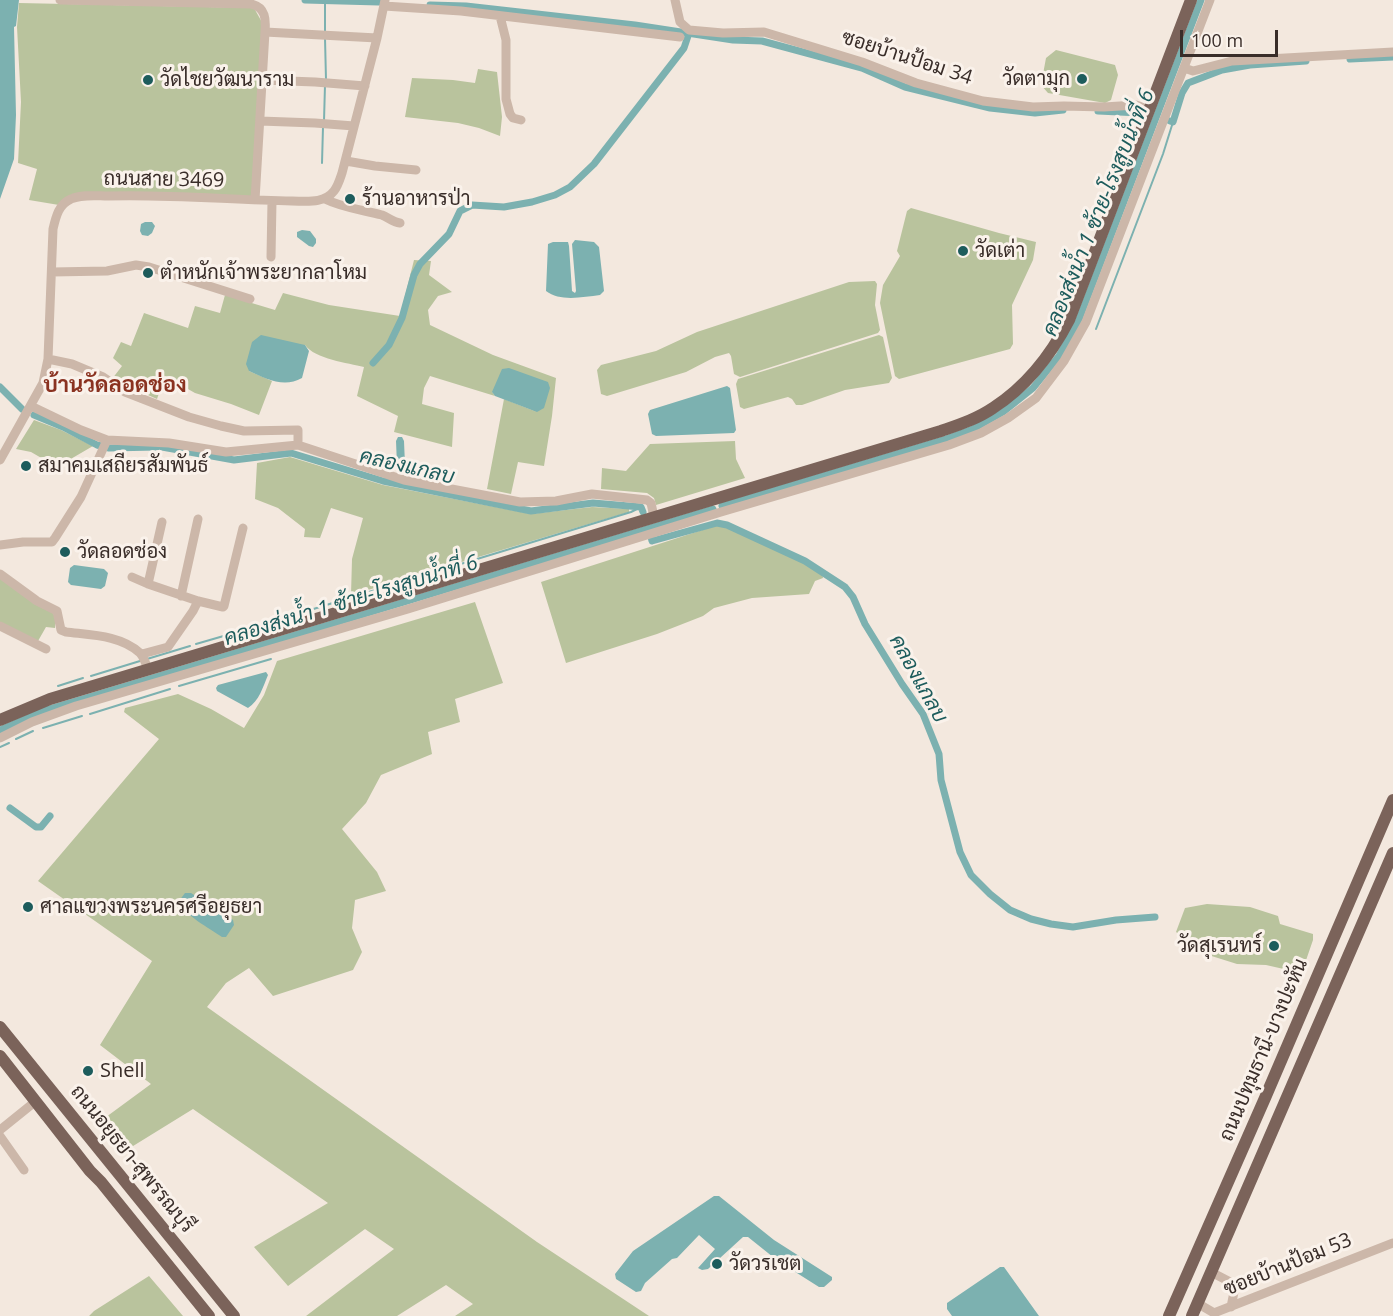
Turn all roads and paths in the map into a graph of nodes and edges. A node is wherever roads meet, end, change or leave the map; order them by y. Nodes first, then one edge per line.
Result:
1 (60, 0) edge
2 (675, 0) edge
3 (1191, 0) edge
4 (1210, 0) edge
5 (385, 3) edge
6 (500, 16) junction
7 (265, 32) junction
8 (680, 37) dead end
9 (377, 38) junction
10 (1393, 52) edge
11 (1184, 68) junction
12 (262, 80) junction
13 (365, 86) junction
14 (1149, 110) junction
15 (521, 120) dead end
16 (260, 121) junction
17 (354, 126) junction
18 (346, 161) junction
19 (416, 170) dead end
20 (255, 200) junction
21 (325, 200) junction
22 (272, 201) junction
23 (400, 224) dead end
24 (271, 257) dead end
25 (52, 272) junction
26 (250, 299) dead end
27 (48, 359) junction
28 (1030, 390) junction
29 (31, 406) junction
30 (105, 444) junction
31 (298, 445) junction
32 (0, 460) edge
33 (807, 479) junction
34 (712, 500) junction
35 (721, 512) junction
36 (654, 517) junction
37 (198, 519) dead end
38 (162, 522) dead end
39 (243, 528) dead end
40 (0, 546) edge
41 (0, 574) edge
42 (132, 577) dead end
43 (148, 584) junction
44 (181, 596) junction
45 (405, 601) junction
46 (198, 602) junction
47 (0, 626) edge
48 (46, 649) dead end
49 (142, 654) junction
50 (158, 674) junction
51 (0, 720) edge
52 (0, 738) edge
53 (1393, 800) edge
54 (1393, 853) edge
55 (0, 1027) edge
56 (0, 1056) edge
57 (36, 1101) junction
58 (0, 1130) edge
59 (0, 1136) edge
60 (24, 1170) dead end
61 (126, 1182) junction
62 (110, 1194) junction
63 (1393, 1243) edge
64 (1211, 1272) junction
65 (1197, 1303) junction
66 (1231, 1307) junction
67 (1215, 1315) edge
68 (209, 1316) edge
69 (234, 1316) edge
70 (1169, 1316) edge
71 (1192, 1316) edge

1 - 7 street
2 - 14 street, ซอยบ้านป้อม 34
3 - 14 main road
4 - 11 street
5 - 6 street
5 - 9 street
6 - 8 street
6 - 15 street
7 - 9 street
7 - 12 street
9 - 13 street
10 - 11 street
11 - 28 street
12 - 13 street
12 - 16 street
13 - 17 street
14 - 28 main road
16 - 17 street
16 - 20 street
17 - 18 street
18 - 19 street
18 - 21 street
20 - 22 street, ถนนสาย 3469
20 - 25 street, ถนนสาย 3469
21 - 22 street, ถนนสาย 3469
21 - 23 street
22 - 24 street
25 - 26 street
25 - 27 street, ถนนสาย 3469
27 - 29 street, ถนนสาย 3469
27 - 31 street
28 - 33 main road
28 - 33 street
29 - 30 street
29 - 32 street, ถนนสาย 3469
30 - 31 street
30 - 40 street
31 - 36 street
33 - 34 main road
33 - 35 street
34 - 35 street
34 - 36 main road
35 - 45 street
36 - 45 main road
37 - 44 street
38 - 43 street
39 - 46 street
41 - 49 street
42 - 43 street
43 - 44 street
44 - 46 street
45 - 50 main road
46 - 49 street
47 - 48 street
49 - 50 street
50 - 51 main road
50 - 52 street
53 - 70 main road, ถนนปทุมธานี-บางปะหัน
54 - 64 main road, ถนนปทุมธานี-บางปะหัน
55 - 61 main road, ถนนอยุธยา-สุพรรณบุรี
56 - 57 main road, ถนนอยุธยา-สุพรรณบุรี
57 - 58 street
57 - 62 main road, ถนนอยุธยา-สุพรรณบุรี
59 - 60 street
61 - 62 main road
61 - 69 main road, ถนนอยุธยา-สุพรรณบุรี
62 - 68 main road, ถนนอยุธยา-สุพรรณบุรี
63 - 66 street, ซอยบ้านป้อม 53
64 - 65 main road, ถนนปทุมธานี-บางปะหัน
64 - 66 street
65 - 67 street, ซอยบ้านป้อม 53
65 - 71 main road, ถนนปทุมธานี-บางปะหัน
66 - 67 street, ซอยบ้านป้อม 53

